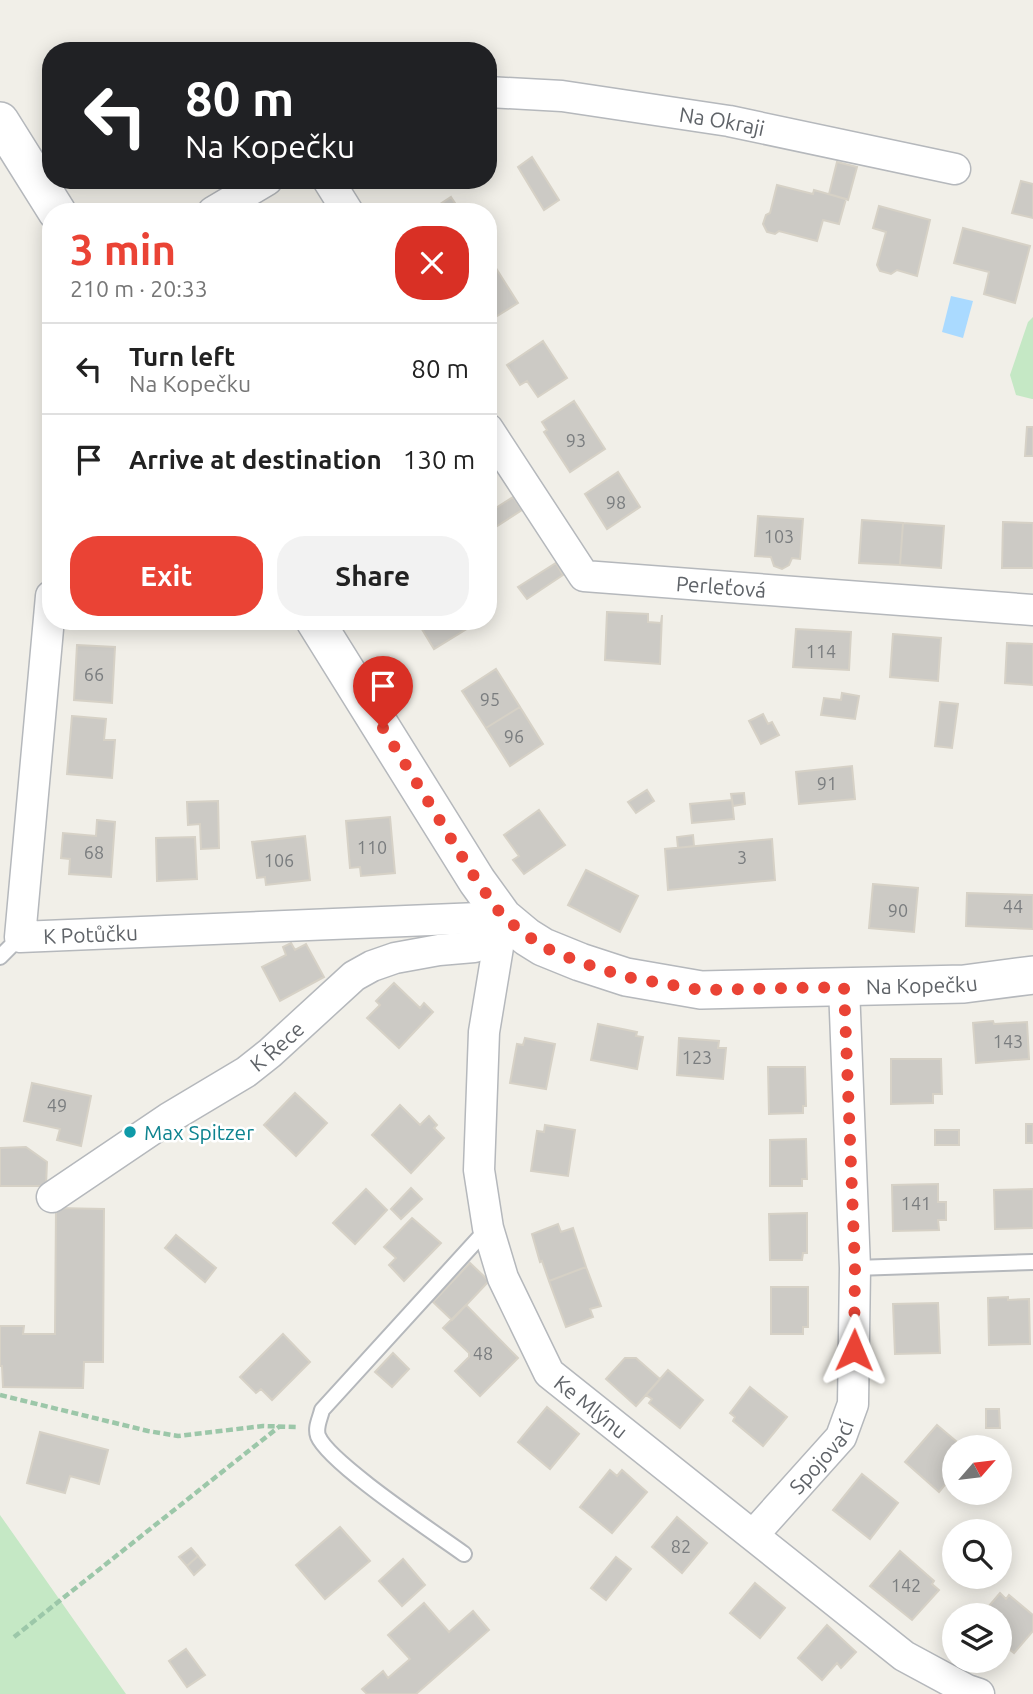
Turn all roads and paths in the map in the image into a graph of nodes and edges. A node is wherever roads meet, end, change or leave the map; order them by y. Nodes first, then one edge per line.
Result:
1 (497, 92) edge
2 (0, 121) edge
3 (955, 169) dead end
4 (42, 188) edge
5 (252, 189) edge
6 (228, 203) edge
7 (497, 443) edge
8 (1033, 610) edge
9 (47, 630) edge
10 (321, 630) edge
11 (503, 917) junction
12 (10, 947) edge
13 (1033, 975) edge
14 (844, 987) junction
15 (52, 1197) dead end
16 (488, 1228) junction
17 (1033, 1262) edge
18 (855, 1268) junction
19 (0, 1395) edge
20 (754, 1534) junction
21 (464, 1554) dead end
22 (14, 1637) dead end
23 (979, 1694) edge

1 - 3 street, Na Okraji
2 - 4 street
5 - 6 street
7 - 8 street, Perleťová
9 - 12 street, K Potůčku
10 - 11 street, Na Kopečku
11 - 12 street, K Potůčku
11 - 14 street, Na Kopečku
11 - 15 street, K Řece
11 - 16 street, Ke Mlýnu
13 - 14 street, Na Kopečku
14 - 18 street, Spojovací
16 - 20 street, Ke Mlýnu
16 - 21 lane
17 - 18 lane
18 - 20 street, Spojovací
19 - 22 path
20 - 23 street, Ke Mlýnu

